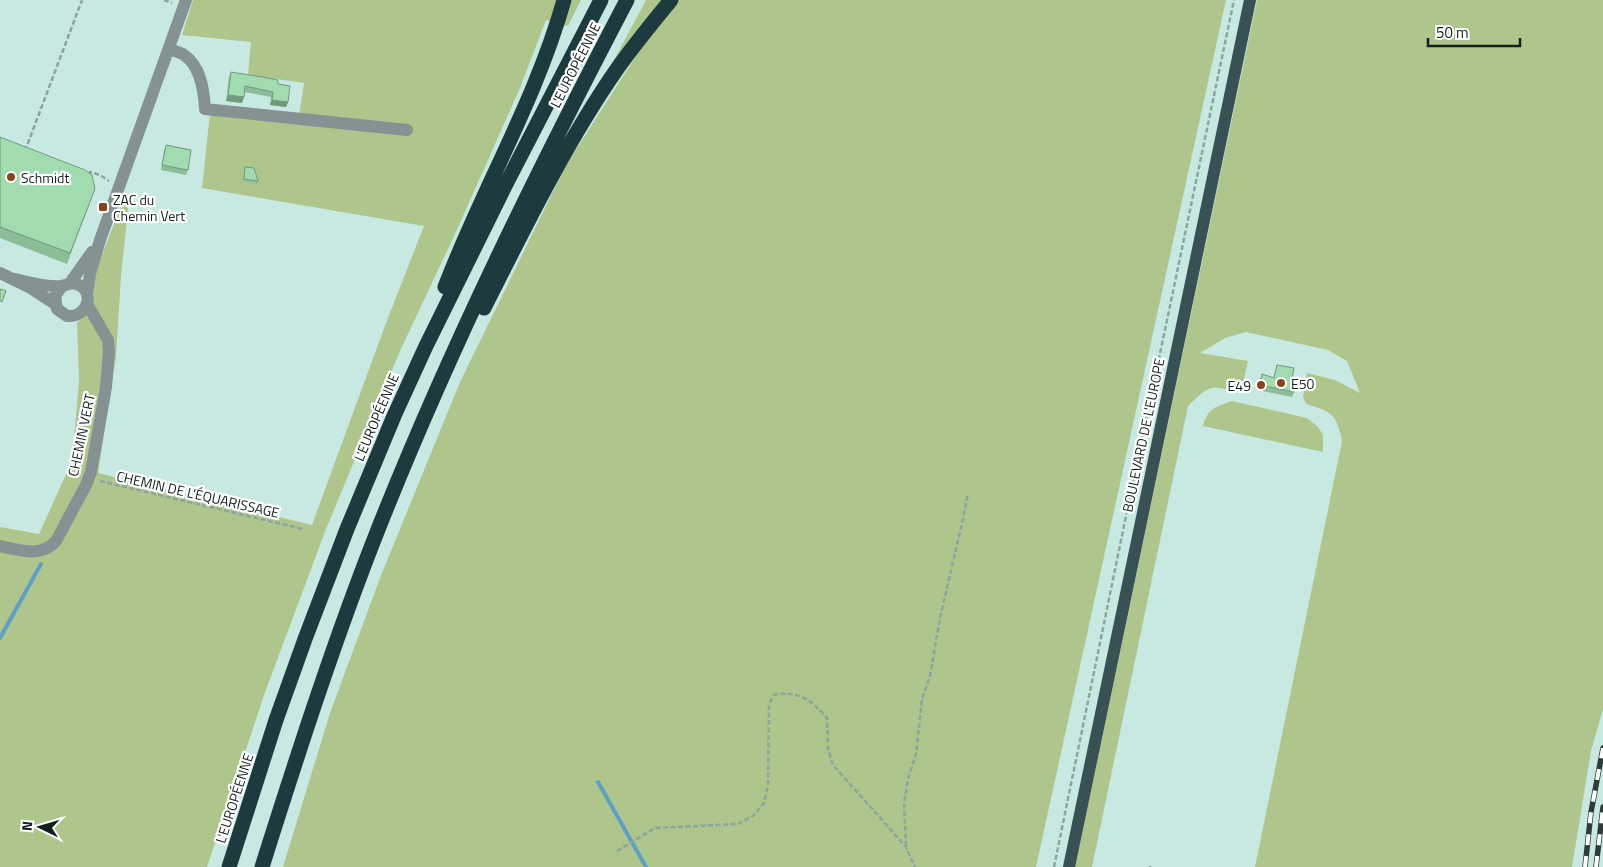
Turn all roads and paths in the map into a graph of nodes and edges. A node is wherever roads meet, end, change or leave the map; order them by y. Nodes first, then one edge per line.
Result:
1 (82, 0) edge
2 (164, 0) edge
3 (173, 0) edge
4 (186, 0) edge
5 (564, 0) edge
6 (601, 0) edge
7 (627, 0) edge
8 (670, 0) edge
9 (1234, 0) edge
10 (1249, 3) edge
11 (169, 50) junction
12 (407, 130) dead end
13 (22, 158) edge
14 (111, 176) dead end
15 (87, 181) edge
16 (100, 240) junction
17 (0, 274) edge
18 (15, 280) junction
19 (66, 284) junction
20 (87, 300) junction
21 (55, 304) junction
22 (412, 374) junction
23 (413, 445) junction
24 (89, 479) junction
25 (968, 493) dead end
26 (303, 529) dead end
27 (0, 546) edge
28 (906, 847) junction
29 (617, 851) dead end
30 (229, 867) edge
31 (262, 867) edge
32 (915, 867) edge
33 (1054, 867) edge
34 (1069, 867) edge

1 - 13 path
2 - 3 path
4 - 11 street
5 - 22 highway
6 - 22 highway, L'EUROPÉENNE
7 - 23 highway, L'EUROPÉENNE
8 - 23 highway
9 - 33 path
10 - 34 main road, BOULEVARD DE L'EUROPE
11 - 12 street
11 - 16 street
14 - 15 path
16 - 19 street
16 - 20 street
17 - 18 street
18 - 19 street
18 - 21 street
19 - 20 street
19 - 21 street
20 - 21 street
20 - 24 street, CHEMIN VERT
22 - 30 highway, L'EUROPÉENNE
23 - 31 highway, L'EUROPÉENNE
24 - 26 path, CHEMIN DE L'ÉQUARISSAGE
24 - 27 street, CHEMIN VERT
25 - 28 path
28 - 29 path
28 - 32 path

